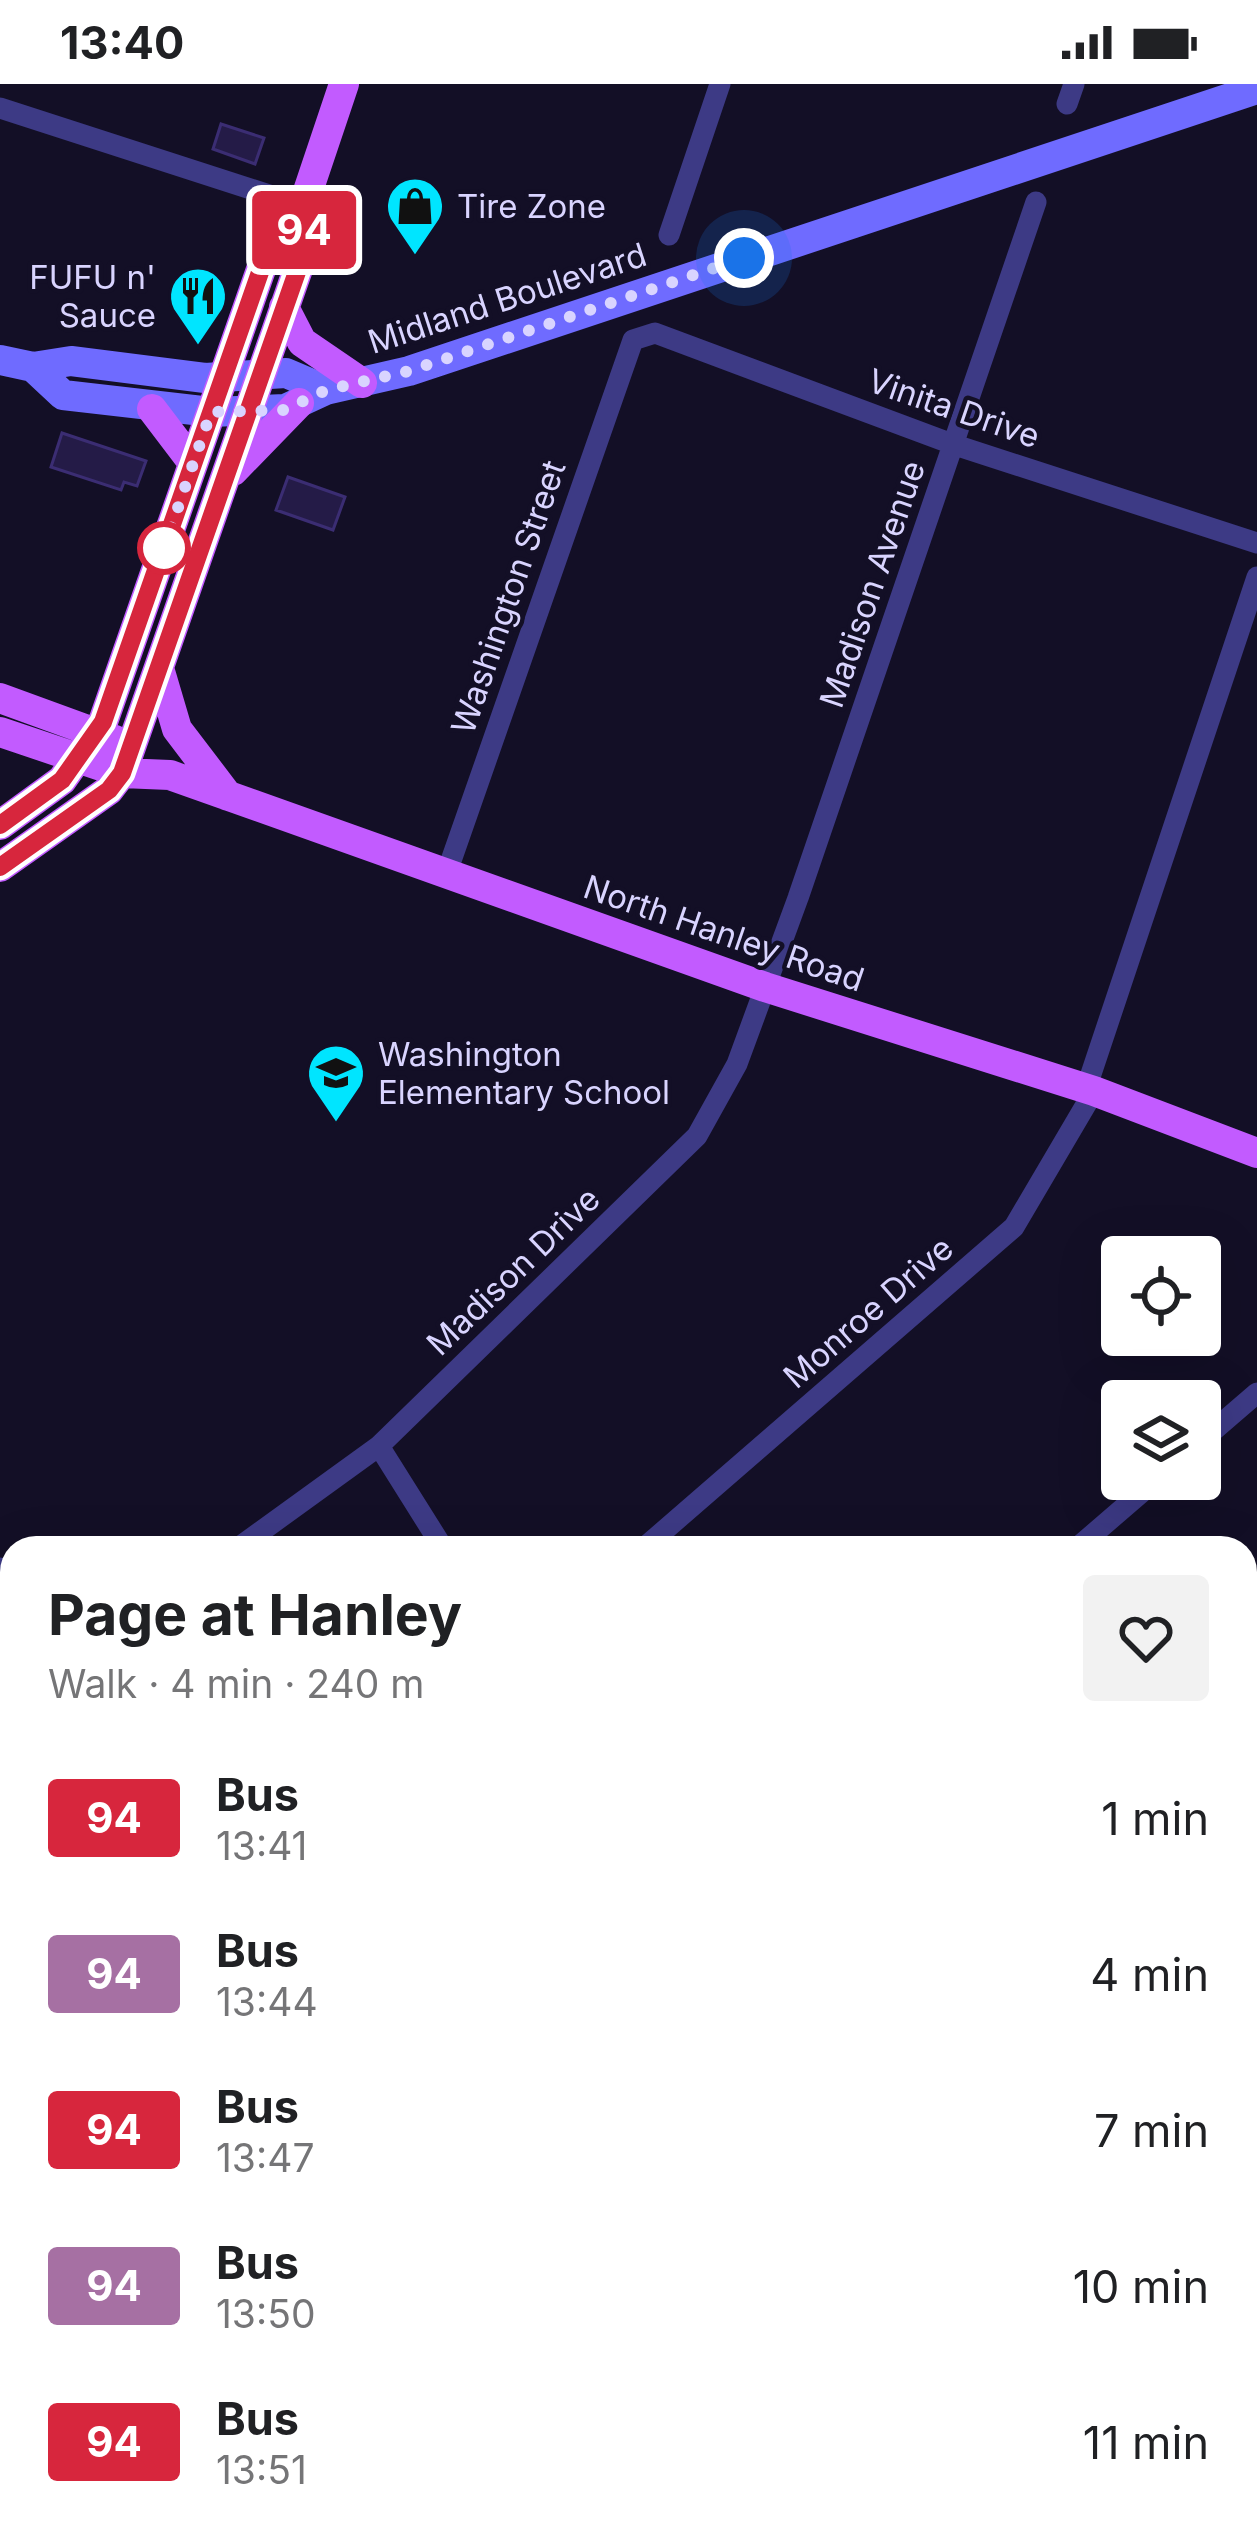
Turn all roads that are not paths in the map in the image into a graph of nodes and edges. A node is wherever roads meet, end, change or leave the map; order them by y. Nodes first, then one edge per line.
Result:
1 (344, 84) edge
2 (720, 84) edge
3 (1257, 89) edge
4 (0, 108) edge
5 (1036, 202) dead end
6 (303, 206) junction
7 (669, 235) dead end
8 (284, 307) junction
9 (633, 340) joint
10 (0, 359) edge
11 (33, 367) junction
12 (261, 374) junction
13 (223, 378) junction
14 (362, 383) junction
15 (313, 396) junction
16 (152, 409) junction
17 (211, 412) junction
18 (247, 412) junction
19 (955, 445) junction
20 (193, 463) junction
21 (220, 491) junction
22 (1257, 543) edge
23 (1257, 577) edge
24 (159, 668) junction
25 (0, 698) edge
26 (0, 732) edge
27 (83, 740) junction
28 (127, 760) junction
29 (229, 796) junction
30 (0, 825) edge
31 (40, 840) junction
32 (0, 867) edge
33 (446, 875) junction
34 (765, 986) junction
35 (1090, 1090) junction
36 (1257, 1153) edge
37 (1257, 1393) edge
38 (1221, 1424) edge
39 (379, 1446) junction
40 (1133, 1500) edge
41 (255, 1536) edge
42 (435, 1536) edge
43 (658, 1536) edge
44 (1091, 1536) edge

1 - 6 main road
2 - 7 street
3 - 14 main road, Midland Boulevard
4 - 6 street
5 - 19 street, Madison Avenue
6 - 8 main road
6 - 13 main road
8 - 12 main road
8 - 14 main road
9 - 19 street, Vinita Drive
9 - 33 street, Washington Street
10 - 11 main road, Midland Boulevard
11 - 13 main road, Midland Boulevard
11 - 16 main road, Midland Boulevard
12 - 13 main road, Midland Boulevard
12 - 15 main road, Midland Boulevard
12 - 18 main road
13 - 17 main road
14 - 15 main road, Midland Boulevard
15 - 18 main road, Midland Boulevard
15 - 21 main road
16 - 17 main road, Midland Boulevard
16 - 20 main road
17 - 18 main road, Midland Boulevard
17 - 20 main road
18 - 21 main road
19 - 22 street, Vinita Drive
19 - 34 street, Madison Avenue
20 - 27 main road
21 - 24 main road
23 - 35 street, Monroe Drive
24 - 28 main road
24 - 29 main road
25 - 27 main road, North Hanley Road
26 - 27 main road, North Hanley Road
27 - 28 main road, North Hanley Road
27 - 30 main road
27 - 31 main road
28 - 29 main road, North Hanley Road
28 - 31 main road
29 - 33 main road, North Hanley Road
31 - 32 main road
33 - 34 main road, North Hanley Road
34 - 35 main road, North Hanley Road
34 - 39 street, Madison Drive
35 - 36 main road, North Hanley Road
35 - 43 street, Monroe Drive
37 - 38 street
39 - 41 street, Madison Drive
39 - 42 street
40 - 44 street

